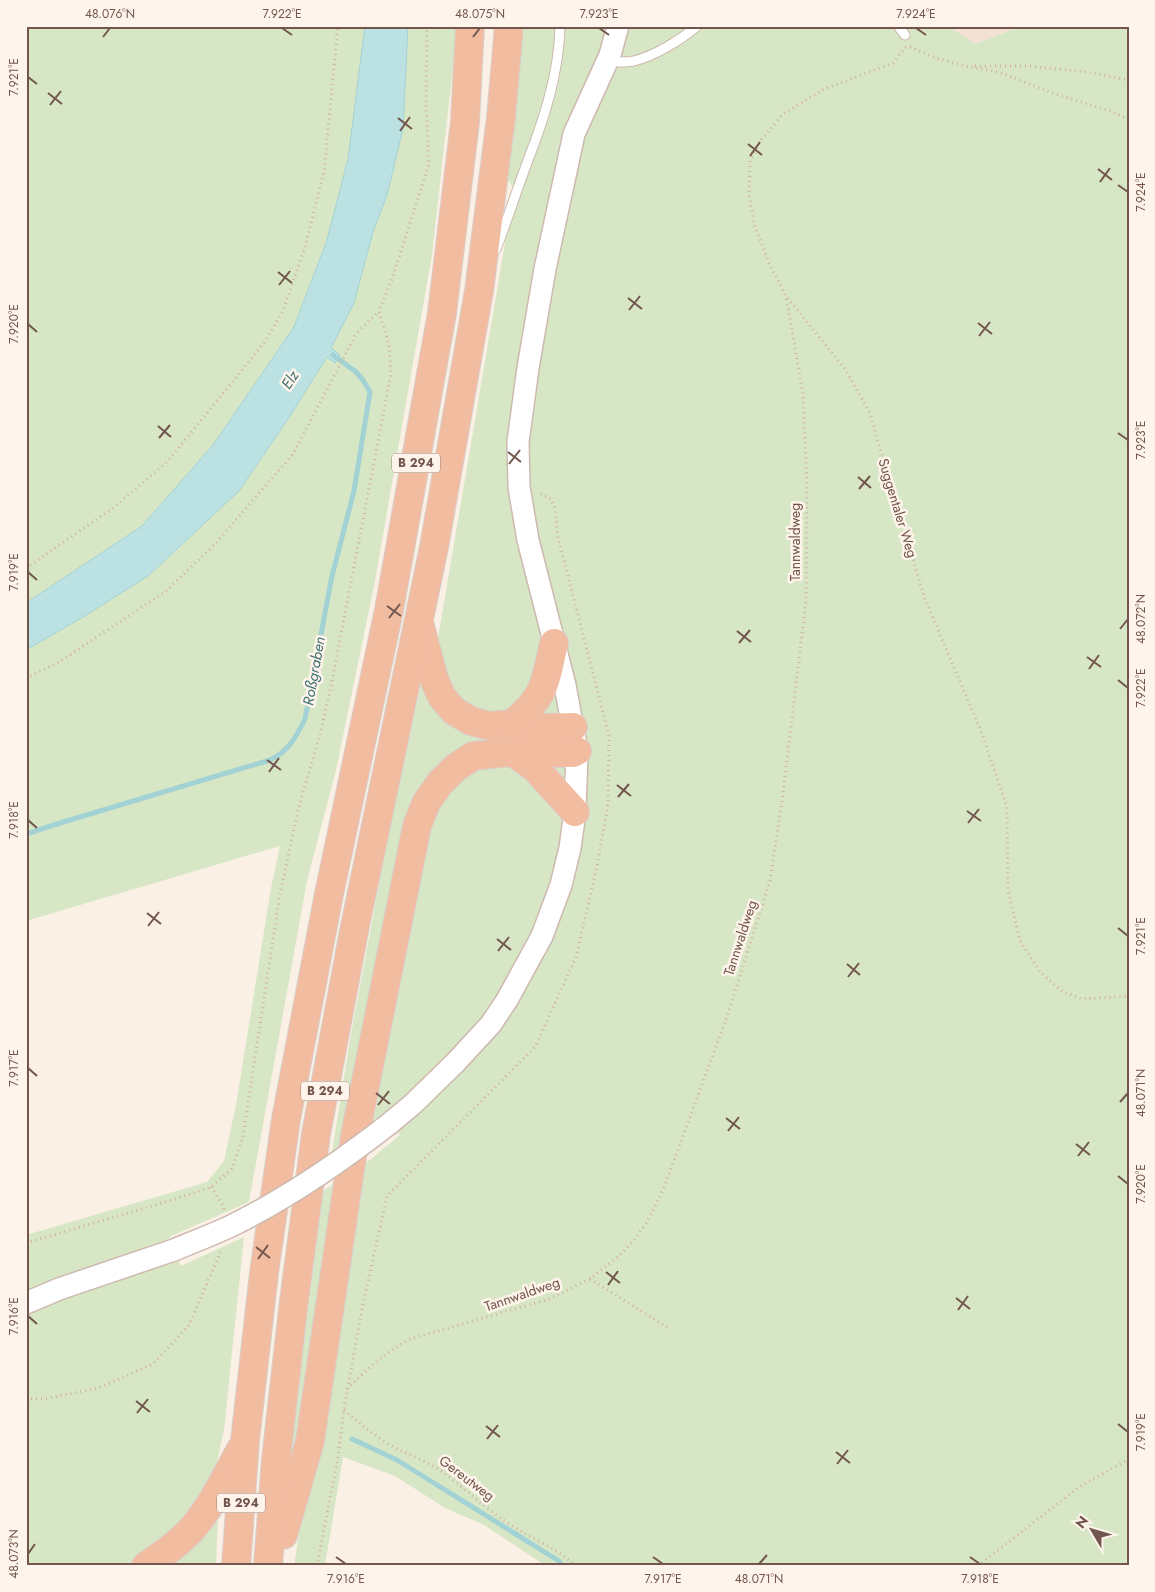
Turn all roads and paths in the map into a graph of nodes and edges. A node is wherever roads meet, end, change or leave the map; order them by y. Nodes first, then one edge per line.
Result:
1 (338, 26) edge
2 (427, 26) edge
3 (470, 26) edge
4 (508, 26) edge
5 (560, 26) edge
6 (618, 26) edge
7 (697, 26) edge
8 (898, 26) edge
9 (905, 35) dead end
10 (618, 62) dead end
11 (965, 66) junction
12 (1129, 80) edge
13 (1129, 120) edge
14 (479, 292) junction
15 (786, 296) junction
16 (379, 311) junction
17 (26, 568) edge
18 (419, 622) junction
19 (554, 643) junction
20 (26, 678) edge
21 (512, 724) junction
22 (575, 739) junction
23 (513, 752) junction
24 (576, 812) junction
25 (1129, 996) edge
26 (211, 1187) junction
27 (224, 1216) dead end
28 (26, 1242) edge
29 (222, 1244) dead end
30 (590, 1279) junction
31 (26, 1303) edge
32 (670, 1329) dead end
33 (26, 1399) edge
34 (344, 1409) junction
35 (245, 1441) junction
36 (1129, 1460) edge
37 (146, 1566) edge
38 (236, 1566) edge
39 (268, 1566) edge
40 (274, 1566) edge
41 (318, 1566) edge
42 (576, 1566) edge
43 (978, 1566) edge

1 - 17 path
2 - 16 path
3 - 35 highway, B 294
4 - 14 highway, B 294
5 - 14 lane
6 - 19 street
7 - 10 lane
8 - 9 lane
11 - 12 path
11 - 13 path
11 - 15 path, Suggentaler Weg
14 - 18 highway, B 294
15 - 25 path, Suggentaler Weg
15 - 30 path, Tannwaldweg
16 - 20 path
16 - 26 path
18 - 21 highway, B 294
18 - 39 highway, B 294
19 - 21 highway
19 - 22 street
21 - 22 highway, B 294
22 - 23 highway
22 - 24 street
23 - 24 highway
23 - 40 highway
24 - 31 street, bridge
26 - 27 path
26 - 28 path
29 - 33 path
30 - 32 path
30 - 34 path, Tannwaldweg
34 - 41 path
34 - 42 path, Gereutweg
35 - 37 highway
35 - 38 highway, B 294
36 - 43 path

